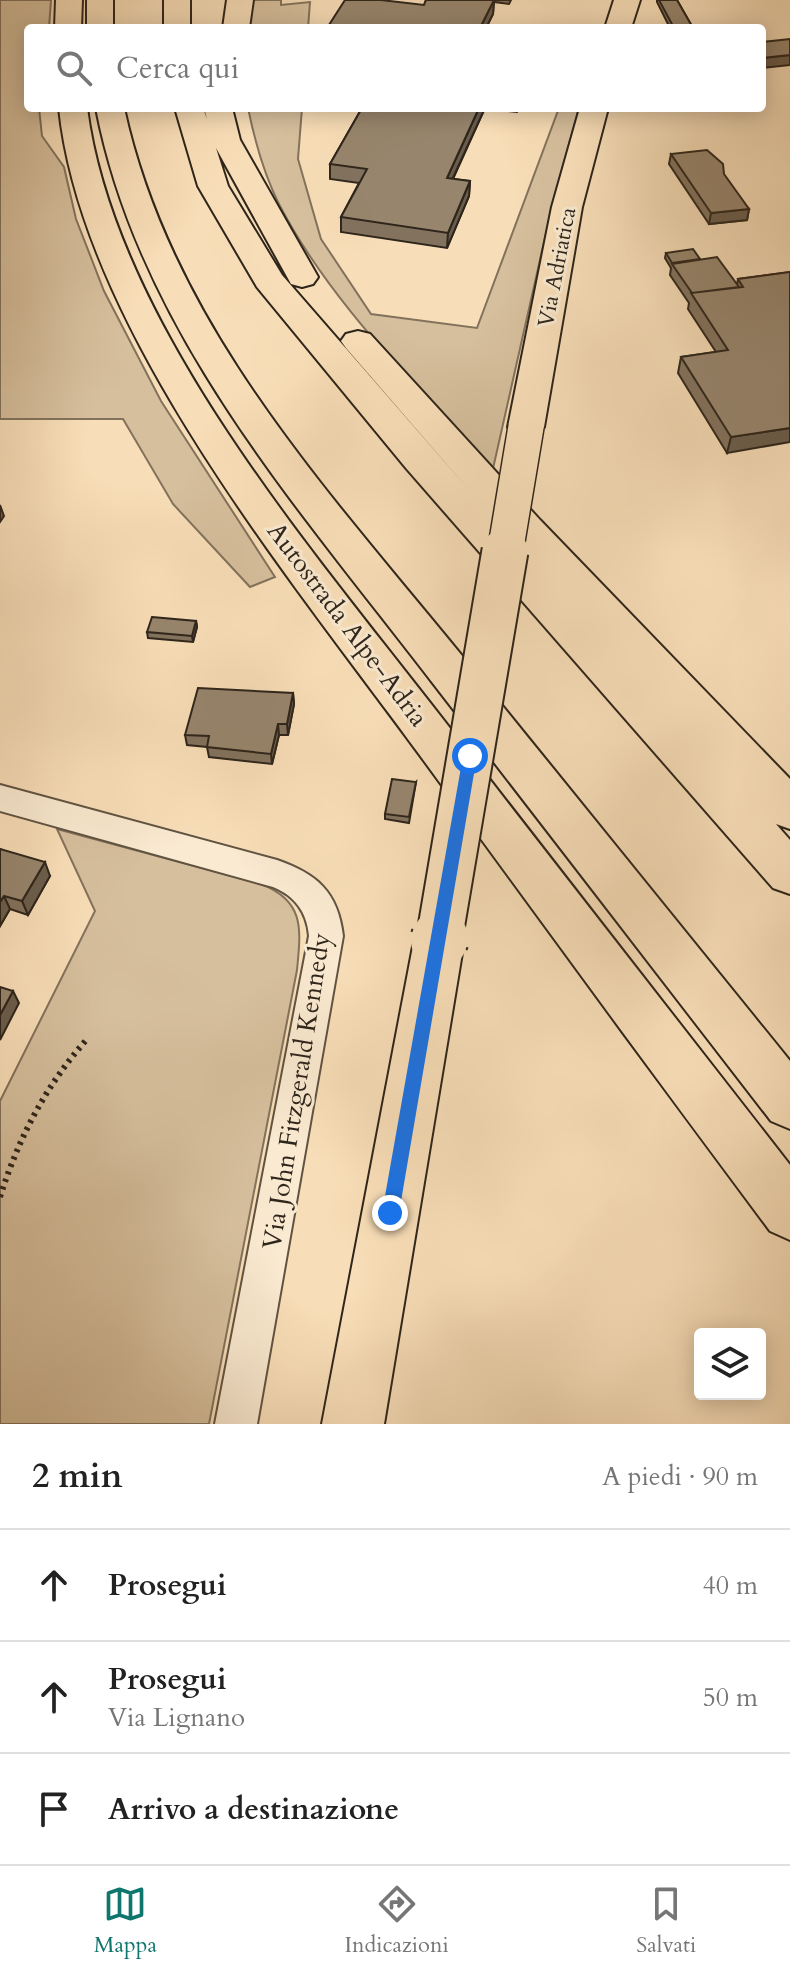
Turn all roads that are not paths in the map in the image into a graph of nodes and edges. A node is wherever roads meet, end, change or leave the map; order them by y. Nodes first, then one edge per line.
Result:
1 (69, 0) edge
2 (100, 0) edge
3 (177, 0) edge
4 (240, 0) edge
5 (627, 0) edge
6 (68, 24) edge
7 (100, 24) edge
8 (177, 24) edge
9 (237, 24) edge
10 (619, 24) edge
11 (74, 112) edge
12 (111, 112) edge
13 (190, 112) edge
14 (219, 112) edge
15 (238, 112) edge
16 (593, 112) edge
17 (251, 187) junction
18 (0, 798) edge
19 (790, 810) edge
20 (790, 873) edge
21 (790, 1103) edge
22 (790, 1211) edge
23 (236, 1424) edge
24 (353, 1424) edge

1 - 6 main road
2 - 7 main road
3 - 8 main road
4 - 9 main road
5 - 10 main road
11 - 22 main road, Autostrada Alpe-Adria
12 - 21 main road, Autostrada Alpe-Adria
13 - 20 main road
14 - 17 main road
15 - 17 main road
16 - 24 main road, Via Adriatica, bridge
17 - 19 main road
18 - 23 street, Via John Fitzgerald Kennedy

